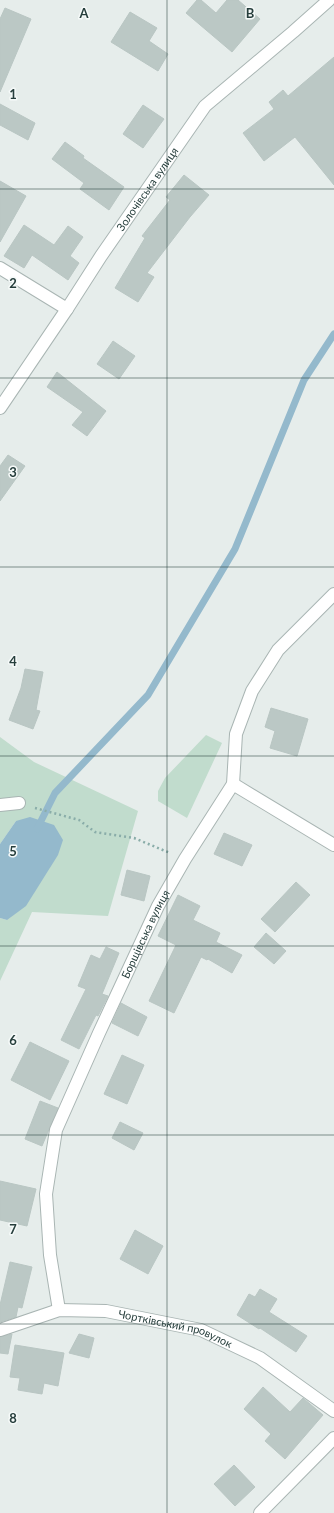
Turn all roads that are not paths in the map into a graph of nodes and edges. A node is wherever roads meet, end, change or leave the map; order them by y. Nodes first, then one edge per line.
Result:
1 (329, 0) edge
2 (0, 268) edge
3 (67, 309) junction
4 (0, 408) edge
5 (334, 594) edge
6 (233, 784) junction
7 (19, 803) road end
8 (0, 805) edge
9 (334, 845) edge
10 (59, 1310) junction
11 (0, 1330) edge
12 (334, 1411) edge
13 (334, 1438) edge
14 (260, 1513) edge

1 - 3 street, Золочівська вулиця
2 - 3 street
3 - 4 street, Золочівська вулиця
5 - 6 street, Борщівська вулиця
6 - 9 street
6 - 10 street, Борщівська вулиця
7 - 8 street
10 - 11 street, Чортківський провулок
10 - 12 street, Чортківський провулок
13 - 14 street

